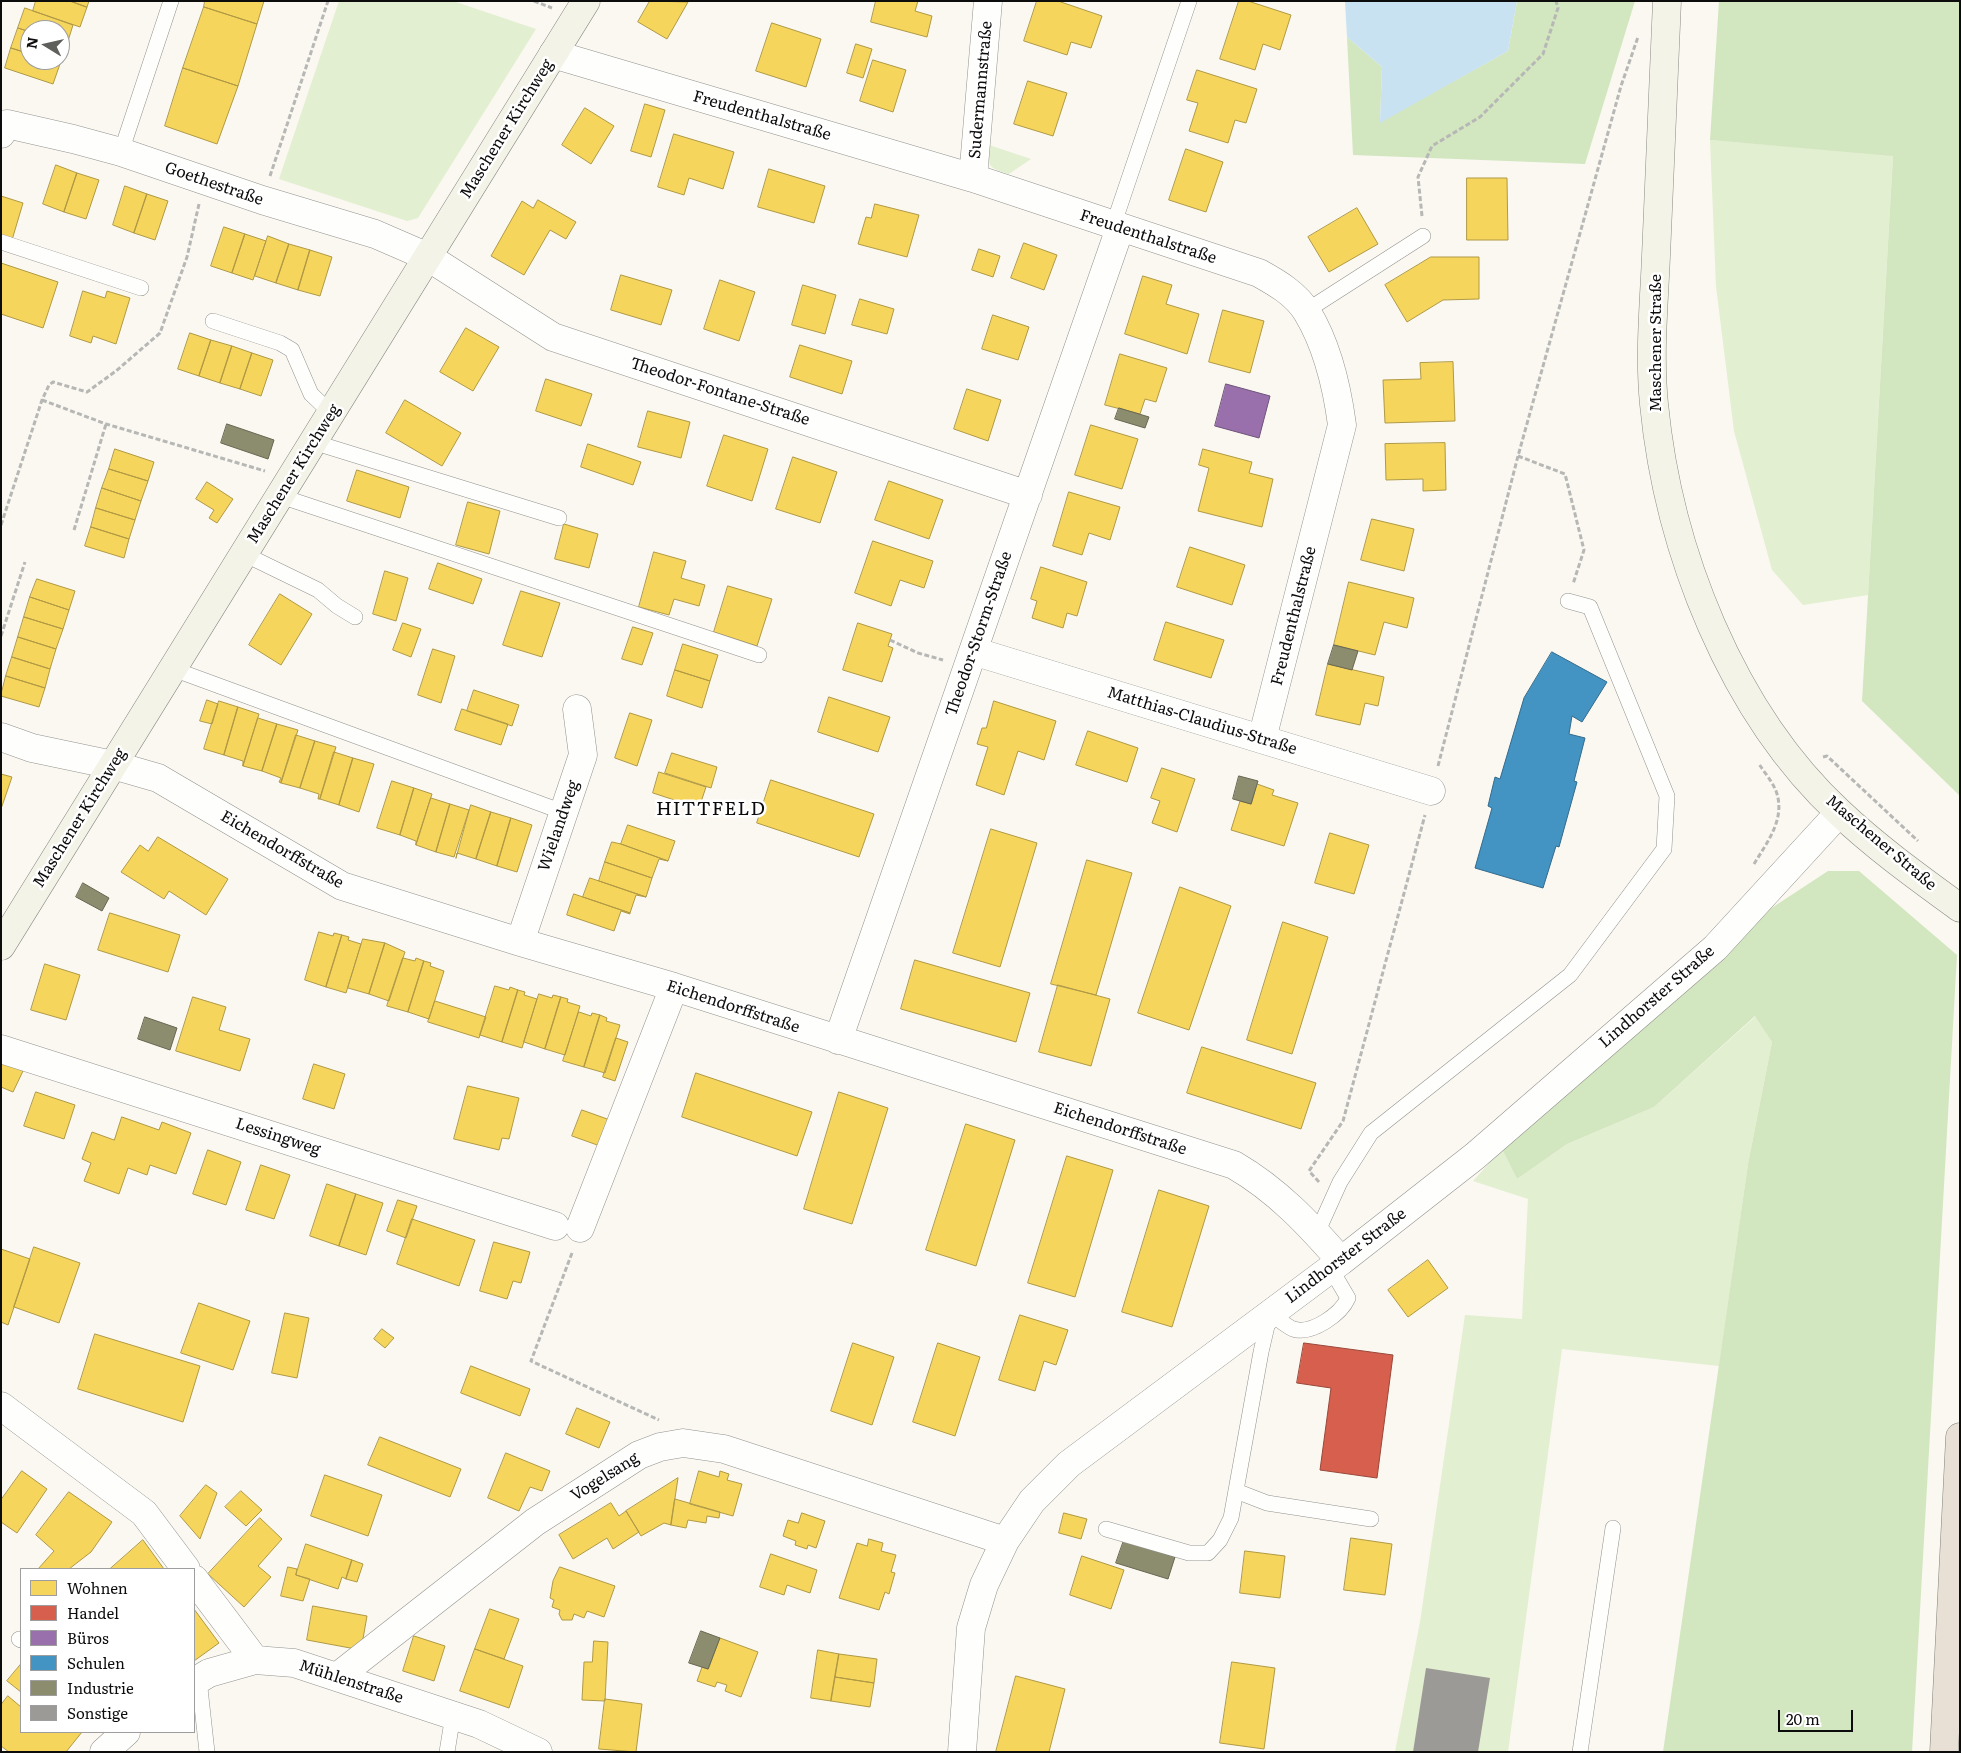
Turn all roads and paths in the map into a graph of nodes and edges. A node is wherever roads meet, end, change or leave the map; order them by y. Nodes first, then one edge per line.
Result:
1 (171, 1) edge
2 (328, 1) edge
3 (586, 1) edge
4 (988, 1) edge
5 (1189, 1) edge
6 (1556, 1) edge
7 (1667, 1) edge
8 (1640, 31) dead end
9 (553, 54) junction
10 (3, 124) edge
11 (121, 152) junction
12 (973, 178) junction
13 (204, 181) junction
14 (262, 200) junction
15 (1117, 227) junction
16 (1423, 236) joint
17 (1, 242) edge
18 (428, 257) junction
19 (140, 288) dead end
20 (1306, 311) junction
21 (213, 321) dead end
22 (42, 400) junction
23 (331, 413) junction
24 (106, 424) junction
25 (313, 442) junction
26 (1518, 456) junction
27 (284, 489) junction
28 (1028, 495) junction
29 (559, 518) dead end
30 (1, 525) edge
31 (74, 530) dead end
32 (244, 554) junction
33 (24, 562) dead end
34 (1568, 601) joint
35 (355, 617) dead end
36 (1, 636) edge
37 (890, 640) dead end
38 (758, 655) dead end
39 (970, 659) junction
40 (173, 669) junction
41 (577, 709) dead end
42 (1, 737) edge
43 (1262, 739) junction
44 (113, 765) junction
45 (1431, 791) junction
46 (563, 812) junction
47 (1840, 813) junction
48 (1960, 908) edge
49 (520, 942) junction
50 (1, 946) edge
51 (674, 987) junction
52 (838, 1040) junction
53 (1, 1049) edge
54 (1333, 1197) junction
55 (567, 1227) junction
56 (1316, 1233) junction
57 (1336, 1265) junction
58 (1270, 1314) junction
59 (1, 1406) edge
60 (662, 1421) dead end
61 (1960, 1437) edge
62 (1236, 1491) junction
63 (1371, 1519) dead end
64 (1613, 1528) dead end
65 (1106, 1529) dead end
66 (1006, 1541) junction
67 (185, 1568) edge
68 (195, 1580) edge
69 (255, 1660) junction
70 (337, 1678) junction
71 (196, 1680) edge
72 (453, 1716) junction
73 (125, 1733) edge
74 (104, 1752) edge
75 (207, 1752) edge
76 (447, 1752) edge
77 (538, 1752) edge
78 (962, 1752) edge
79 (1580, 1752) edge
80 (1944, 1752) edge

1 - 11 lane
2 - 14 path
3 - 9 street, Maschener Kirchweg
4 - 12 street, Sudermannstraße
5 - 15 lane
6 - 16 path
7 - 47 street, Maschener Straße
8 - 26 path
9 - 12 street, Freudenthalstraße
9 - 18 street, Maschener Kirchweg
10 - 11 street, Goethestraße
11 - 13 street, Goethestraße
12 - 15 street, Freudenthalstraße
13 - 14 street, Goethestraße
13 - 22 path
14 - 18 street, Goethestraße
15 - 20 street, Freudenthalstraße
15 - 28 street, Theodor-Storm-Straße
16 - 20 lane
17 - 19 lane
18 - 23 street, Maschener Kirchweg
18 - 28 street, Theodor-Fontane-Straße
20 - 43 street, Freudenthalstraße
21 - 23 lane
22 - 24 path
22 - 30 path
23 - 25 street, Maschener Kirchweg
24 - 27 path
24 - 31 path
25 - 27 street, Maschener Kirchweg
25 - 29 lane
26 - 34 path
26 - 45 path
27 - 32 street, Maschener Kirchweg
27 - 38 lane
28 - 39 street, Theodor-Storm-Straße
32 - 35 lane
32 - 40 street, Maschener Kirchweg
33 - 36 path
34 - 54 lane
37 - 39 path
39 - 43 street, Matthias-Claudius-Straße
39 - 52 street, Theodor-Storm-Straße
40 - 44 street, Maschener Kirchweg
40 - 46 lane
41 - 46 street, Wielandweg
42 - 44 street
43 - 45 street, Matthias-Claudius-Straße
44 - 49 street, Eichendorffstraße
44 - 50 street, Maschener Kirchweg
45 - 54 path
46 - 49 street, Wielandweg
47 - 48 street, Maschener Straße
47 - 57 street, Lindhorster Straße
49 - 51 street, Eichendorffstraße
51 - 52 street, Eichendorffstraße
51 - 55 street
52 - 56 street, Eichendorffstraße
53 - 55 street, Lessingweg
54 - 56 lane
55 - 60 path
56 - 57 street, Eichendorffstraße
57 - 58 street, Lindhorster Straße
57 - 58 lane
58 - 62 lane
58 - 66 street, Lindhorster Straße
59 - 67 street
61 - 80 highway
62 - 63 lane
62 - 65 lane
64 - 79 lane
66 - 70 street, Vogelsang
66 - 78 street, Lindhorster Straße
68 - 69 street
69 - 70 street, Mühlenstraße
69 - 71 street
70 - 72 street, Mühlenstraße
71 - 75 lane
72 - 76 lane
72 - 77 street, Mühlenstraße
73 - 74 street

